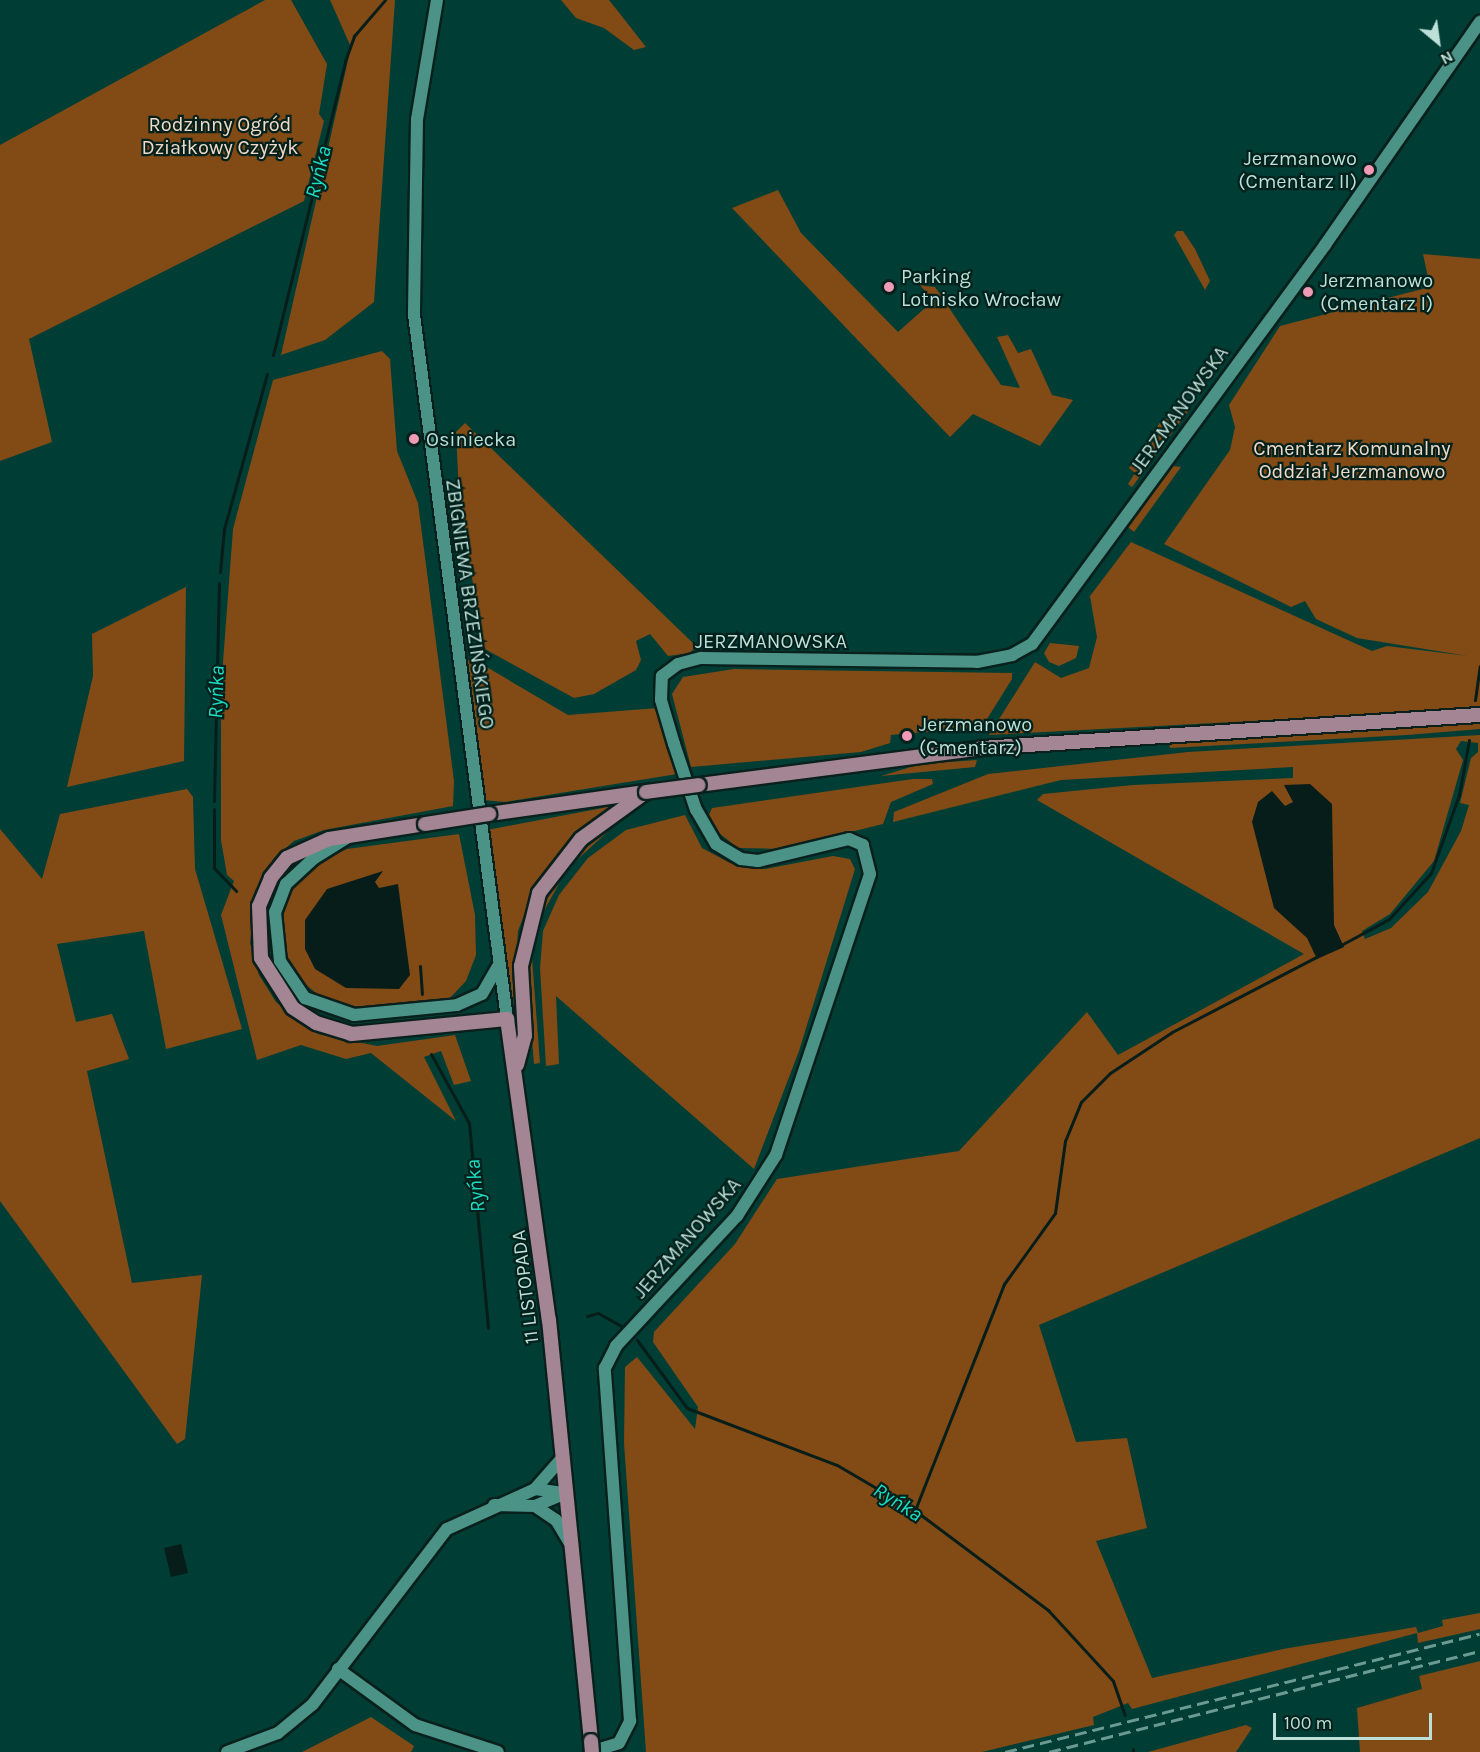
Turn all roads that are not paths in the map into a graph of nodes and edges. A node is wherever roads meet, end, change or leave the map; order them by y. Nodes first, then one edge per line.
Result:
1 (437, 0) edge
2 (1480, 22) edge
3 (1480, 715) edge
4 (646, 792) junction
5 (484, 816) junction
6 (351, 836) junction
7 (498, 966) junction
8 (507, 1019) junction
9 (516, 1069) junction
10 (562, 1457) junction
11 (535, 1489) junction
12 (566, 1493) junction
13 (493, 1505) junction
14 (535, 1506) junction
15 (569, 1542) junction
16 (338, 1669) junction
17 (228, 1752) edge
18 (498, 1752) edge
19 (591, 1752) edge

1 - 5 street, ZBIGNIEWA BRZEZIŃSKIEGO
2 - 19 street, JERZMANOWSKA
3 - 4 main road, bridge
4 - 5 main road
4 - 9 main road
5 - 6 main road, bridge
5 - 7 street, 11 LISTOPADA
6 - 7 street
6 - 8 main road
7 - 8 street, 11 LISTOPADA
8 - 9 main road, 11 LISTOPADA
9 - 10 main road, 11 LISTOPADA
10 - 11 street
10 - 12 main road, 11 LISTOPADA
11 - 12 street
11 - 13 street
12 - 14 street
12 - 15 main road, 11 LISTOPADA
13 - 14 street
13 - 16 street
14 - 15 street
15 - 19 main road, 11 LISTOPADA, bridge
16 - 17 street
16 - 18 street

